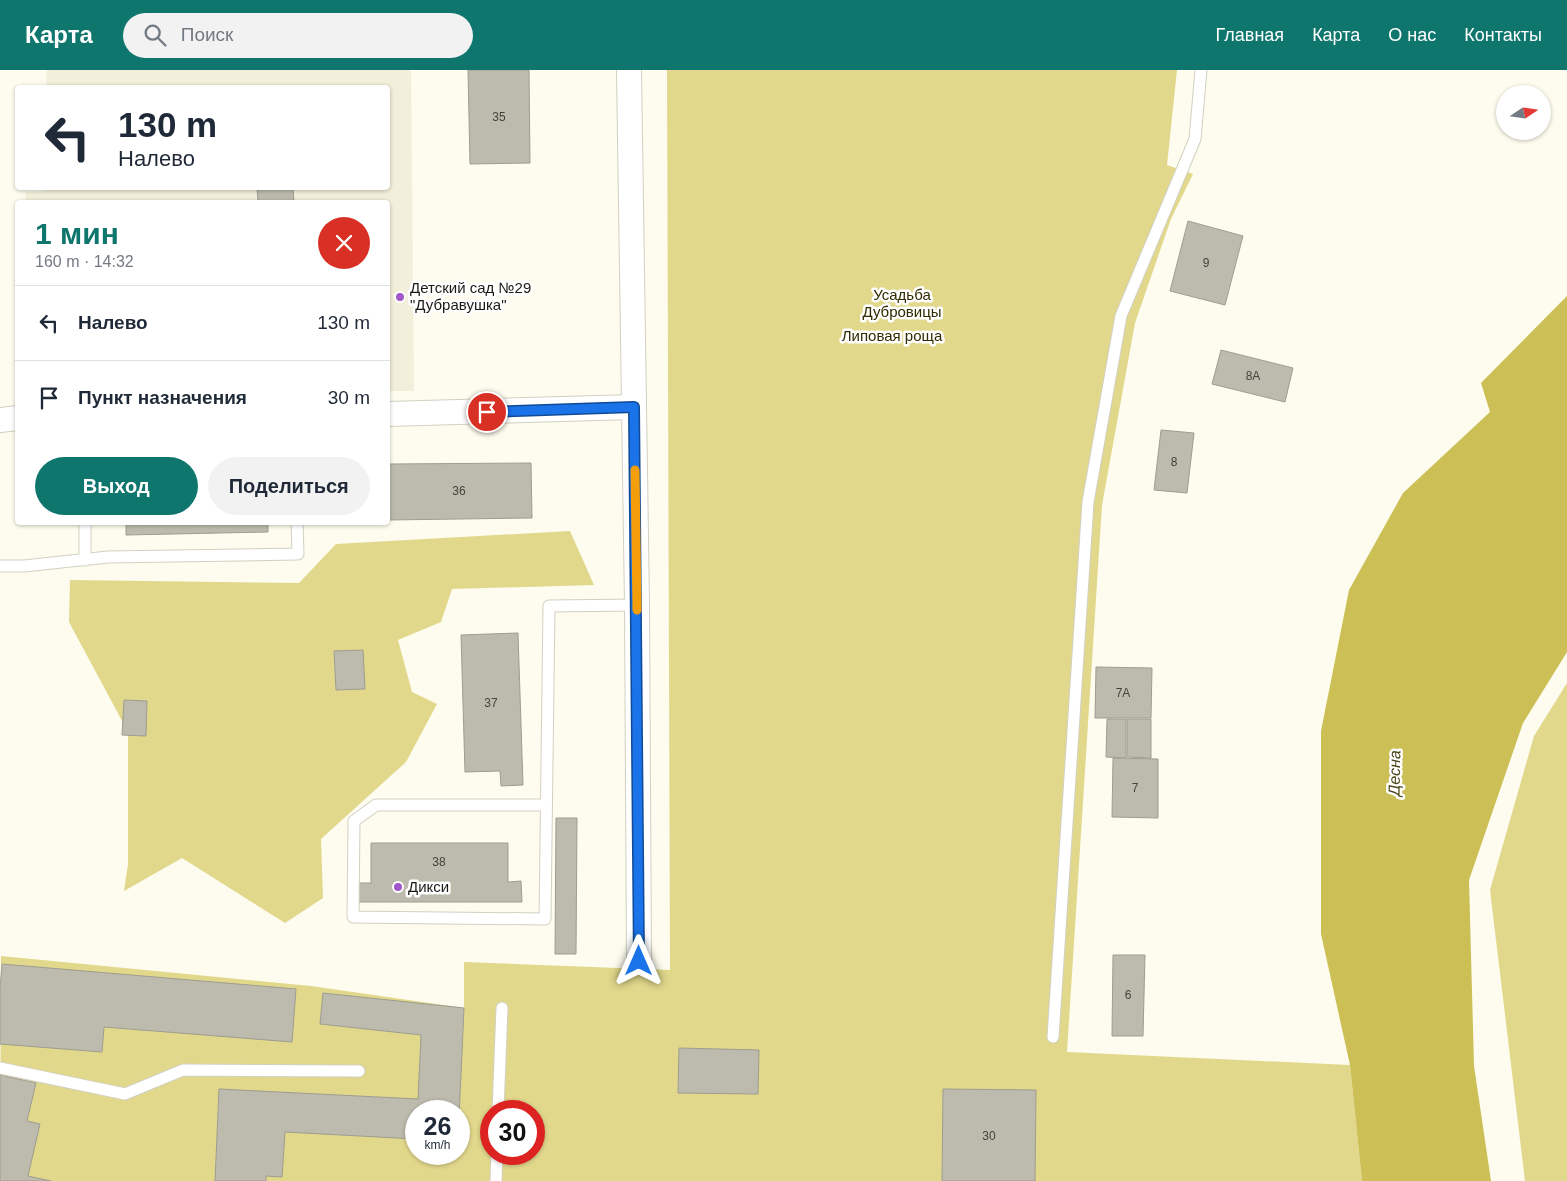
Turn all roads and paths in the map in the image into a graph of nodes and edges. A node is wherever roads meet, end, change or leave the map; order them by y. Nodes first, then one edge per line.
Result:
1 (630, 70) edge
2 (1201, 70) edge
3 (634, 407) junction
4 (390, 414) edge
5 (15, 418) edge
6 (0, 420) edge
7 (86, 525) edge
8 (297, 525) edge
9 (86, 560) junction
10 (0, 566) edge
11 (637, 605) junction
12 (546, 805) junction
13 (639, 961) dead end
14 (502, 1008) dead end
15 (1053, 1037) dead end
16 (0, 1068) edge
17 (359, 1071) dead end
18 (498, 1100) edge
19 (497, 1165) edge
20 (496, 1181) edge

1 - 3 street
2 - 15 lane
3 - 4 street
3 - 11 street
5 - 6 street
7 - 9 lane
8 - 9 lane
9 - 10 lane
11 - 12 lane
11 - 13 street
12 - 12 lane
14 - 18 lane
16 - 17 lane
19 - 20 lane

